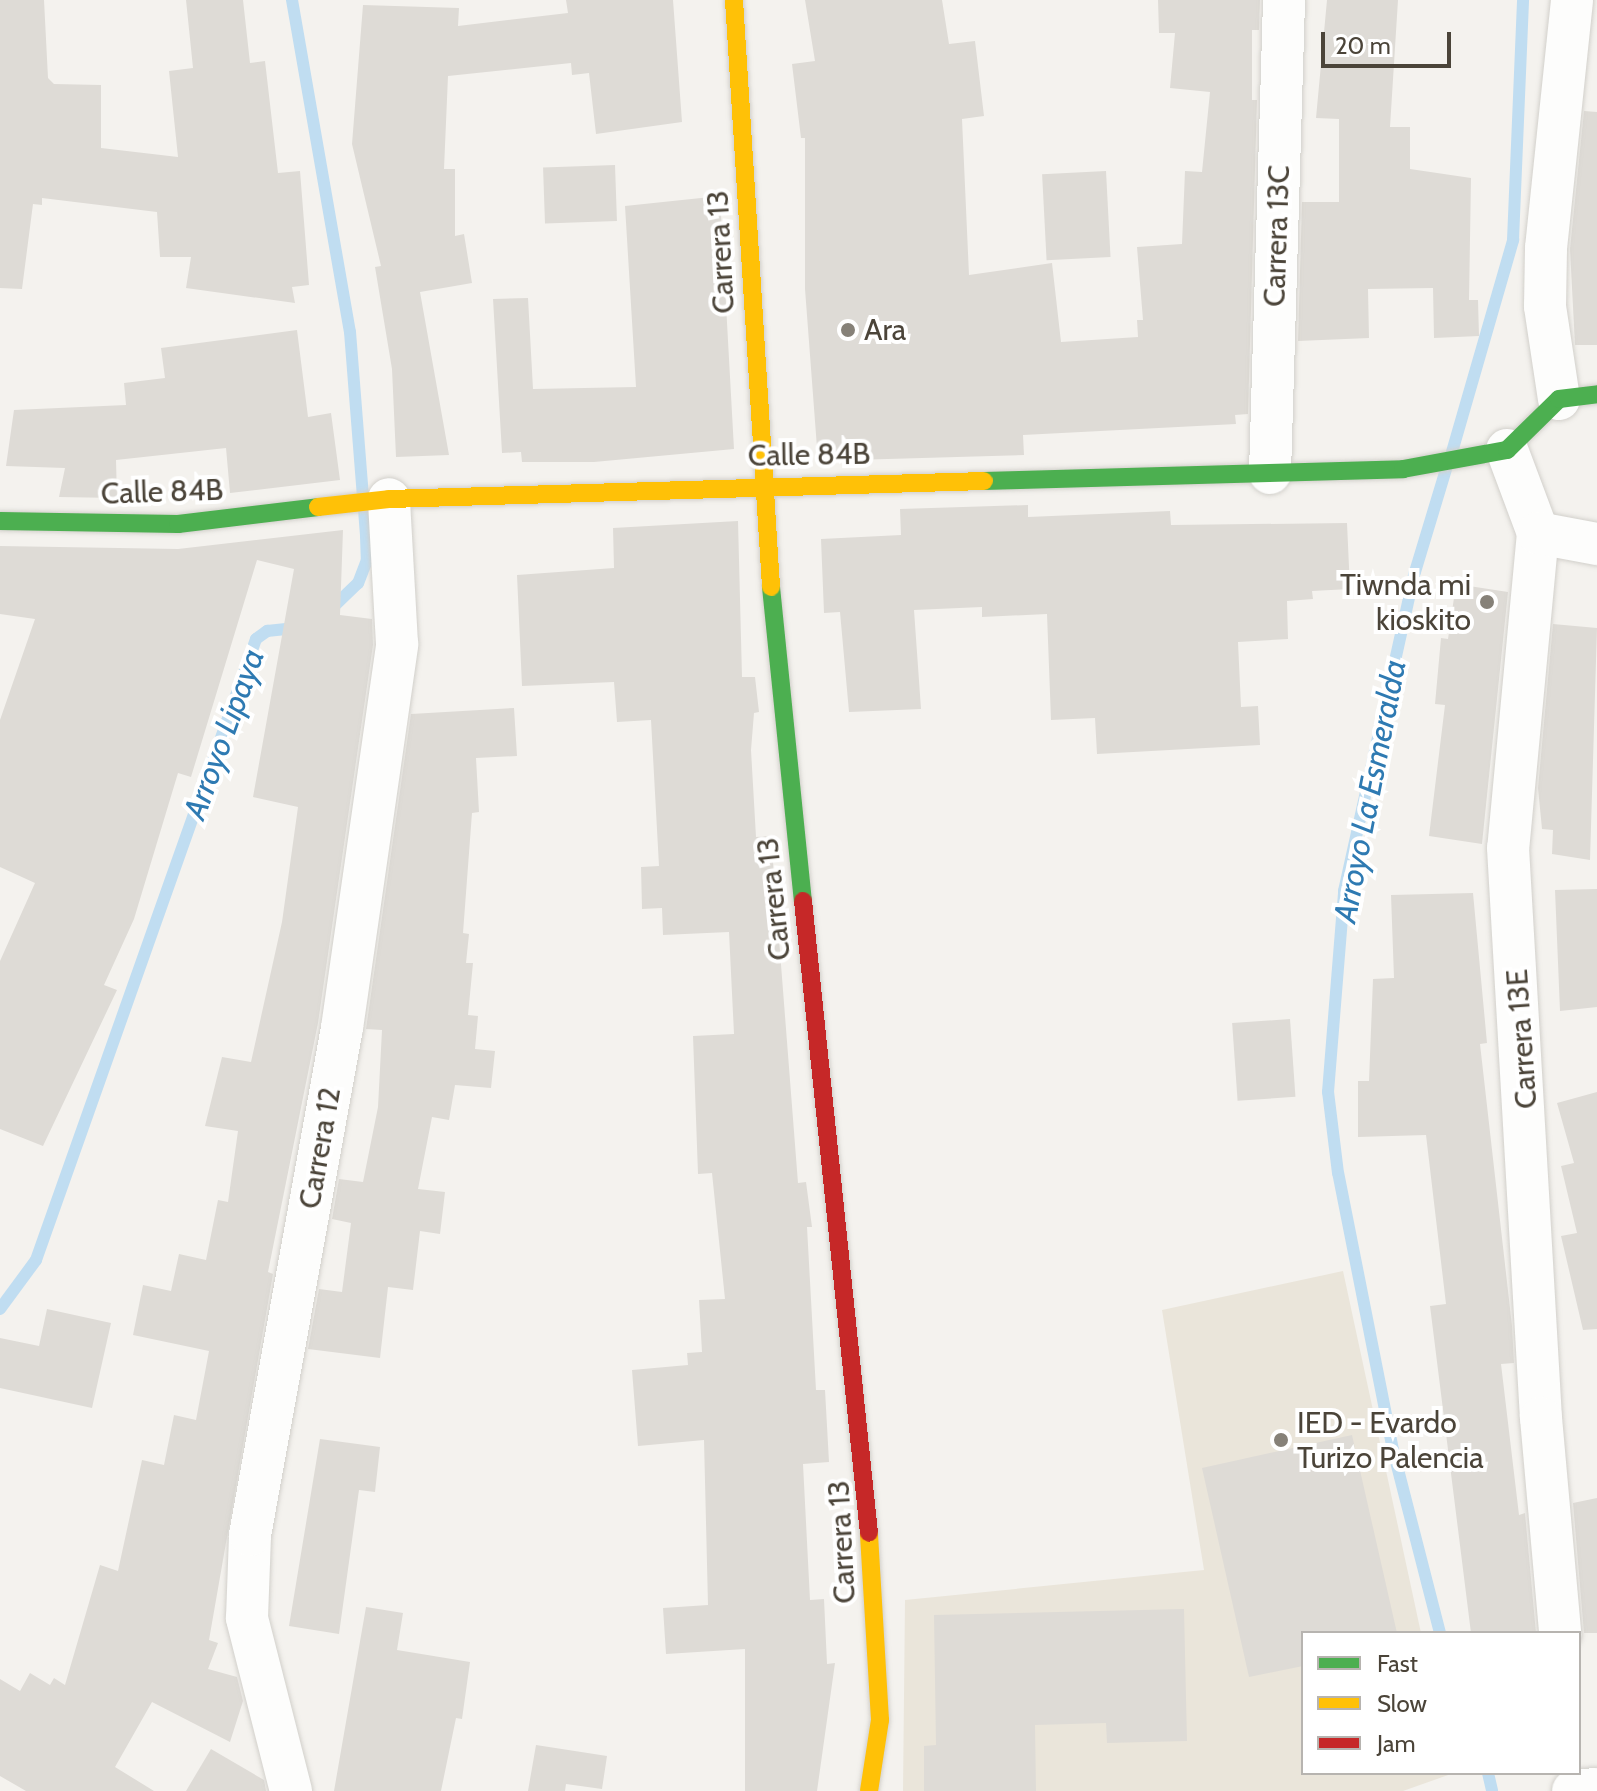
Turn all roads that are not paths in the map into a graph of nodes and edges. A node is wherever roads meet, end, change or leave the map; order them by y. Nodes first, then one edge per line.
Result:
1 (734, 0) edge
2 (1284, 0) edge
3 (1572, 0) edge
4 (1578, 397) edge
5 (1492, 455) junction
6 (1270, 473) junction
7 (761, 484) junction
8 (373, 502) junction
9 (0, 521) edge
10 (1538, 533) junction
11 (1597, 544) edge
12 (1560, 1631) edge
13 (1597, 1789) edge
14 (291, 1791) edge
15 (869, 1791) edge
16 (1574, 1791) edge

1 - 7 street, Carrera 13
2 - 6 street, Carrera 13C
3 - 4 street
4 - 5 street
5 - 6 street, Calle 84B
5 - 10 street, Carrera 13E
6 - 7 street, Calle 84B
7 - 8 street, Calle 84B
7 - 15 street, Carrera 13
8 - 9 street, Calle 84B
8 - 14 street, Carrera 12
10 - 11 street
10 - 12 street, Carrera 13E
13 - 16 street

